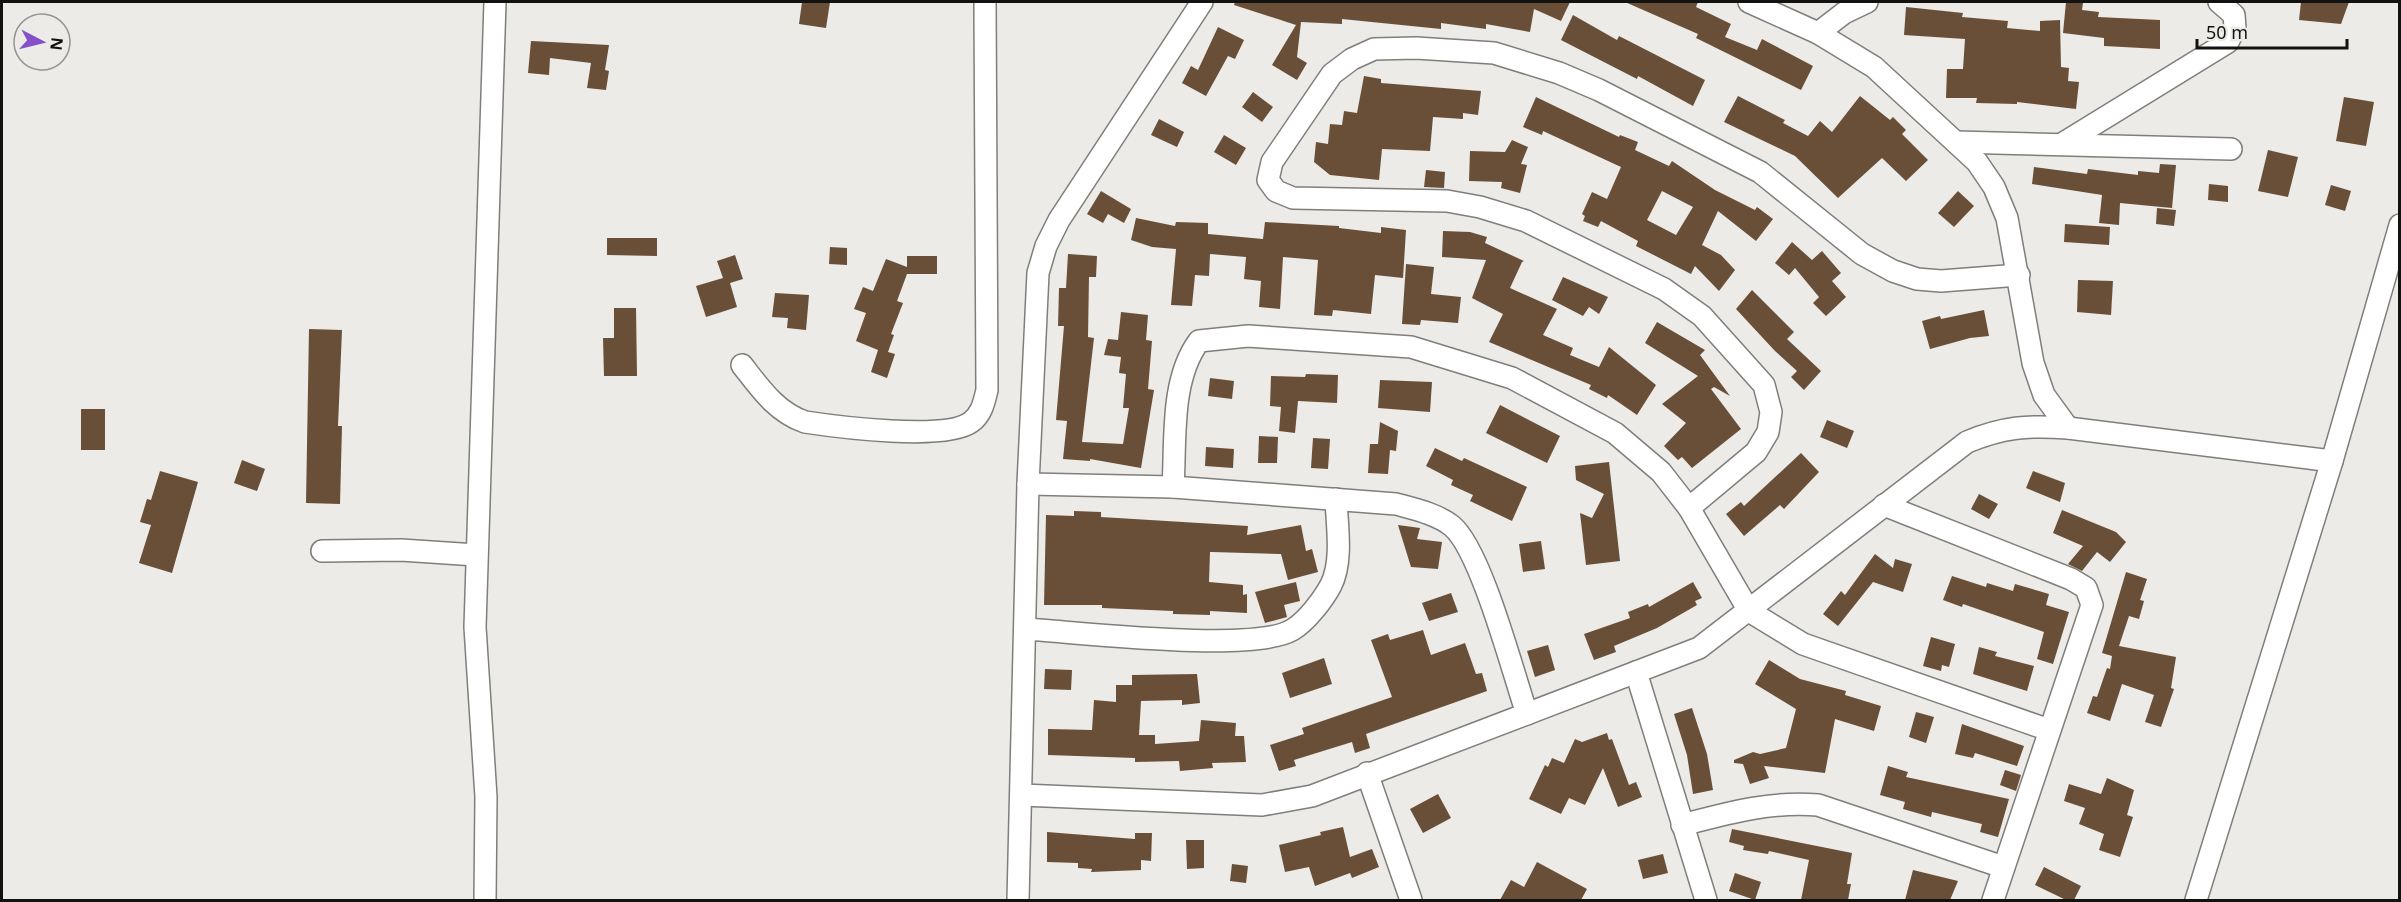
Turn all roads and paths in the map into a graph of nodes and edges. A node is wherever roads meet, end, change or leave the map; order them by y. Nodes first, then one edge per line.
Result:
1 (495, 2) edge
2 (985, 2) edge
3 (1202, 2) edge
4 (1749, 2) edge
5 (1867, 2) edge
6 (2219, 2) edge
7 (1818, 33) junction
8 (1956, 141) junction
9 (2062, 144) junction
10 (2231, 148) dead end
11 (2400, 225) edge
12 (2019, 275) junction
13 (742, 365) dead end
14 (2067, 428) junction
15 (2332, 461) junction
16 (1028, 484) junction
17 (1173, 487) junction
18 (1336, 500) junction
19 (1884, 505) junction
20 (1689, 508) junction
21 (322, 551) dead end
22 (476, 555) junction
23 (1749, 611) junction
24 (1024, 630) junction
25 (1636, 672) junction
26 (1527, 714) junction
27 (2049, 730) junction
28 (1367, 773) junction
29 (1022, 795) junction
30 (1682, 825) junction
31 (2002, 867) junction
32 (485, 900) edge
33 (1018, 900) edge
34 (1411, 900) edge
35 (1706, 900) edge
36 (1993, 900) edge
37 (2196, 900) edge

1 - 22 street
2 - 13 street
3 - 16 street
4 - 7 street
5 - 7 street
6 - 9 street
7 - 8 street
8 - 9 street
8 - 12 street
9 - 10 street
11 - 15 street
12 - 14 street
12 - 20 street
14 - 15 street
14 - 19 street
15 - 37 street
16 - 17 street
16 - 24 street
17 - 18 street
17 - 20 street
18 - 24 street
18 - 26 street
19 - 23 street
19 - 27 street
20 - 23 street
21 - 22 street
22 - 32 street
23 - 25 street
23 - 27 street
24 - 29 street
25 - 26 street
25 - 30 street
26 - 28 street
27 - 31 street
28 - 29 street
28 - 34 street
29 - 33 street
30 - 31 street
30 - 35 street
31 - 36 street

